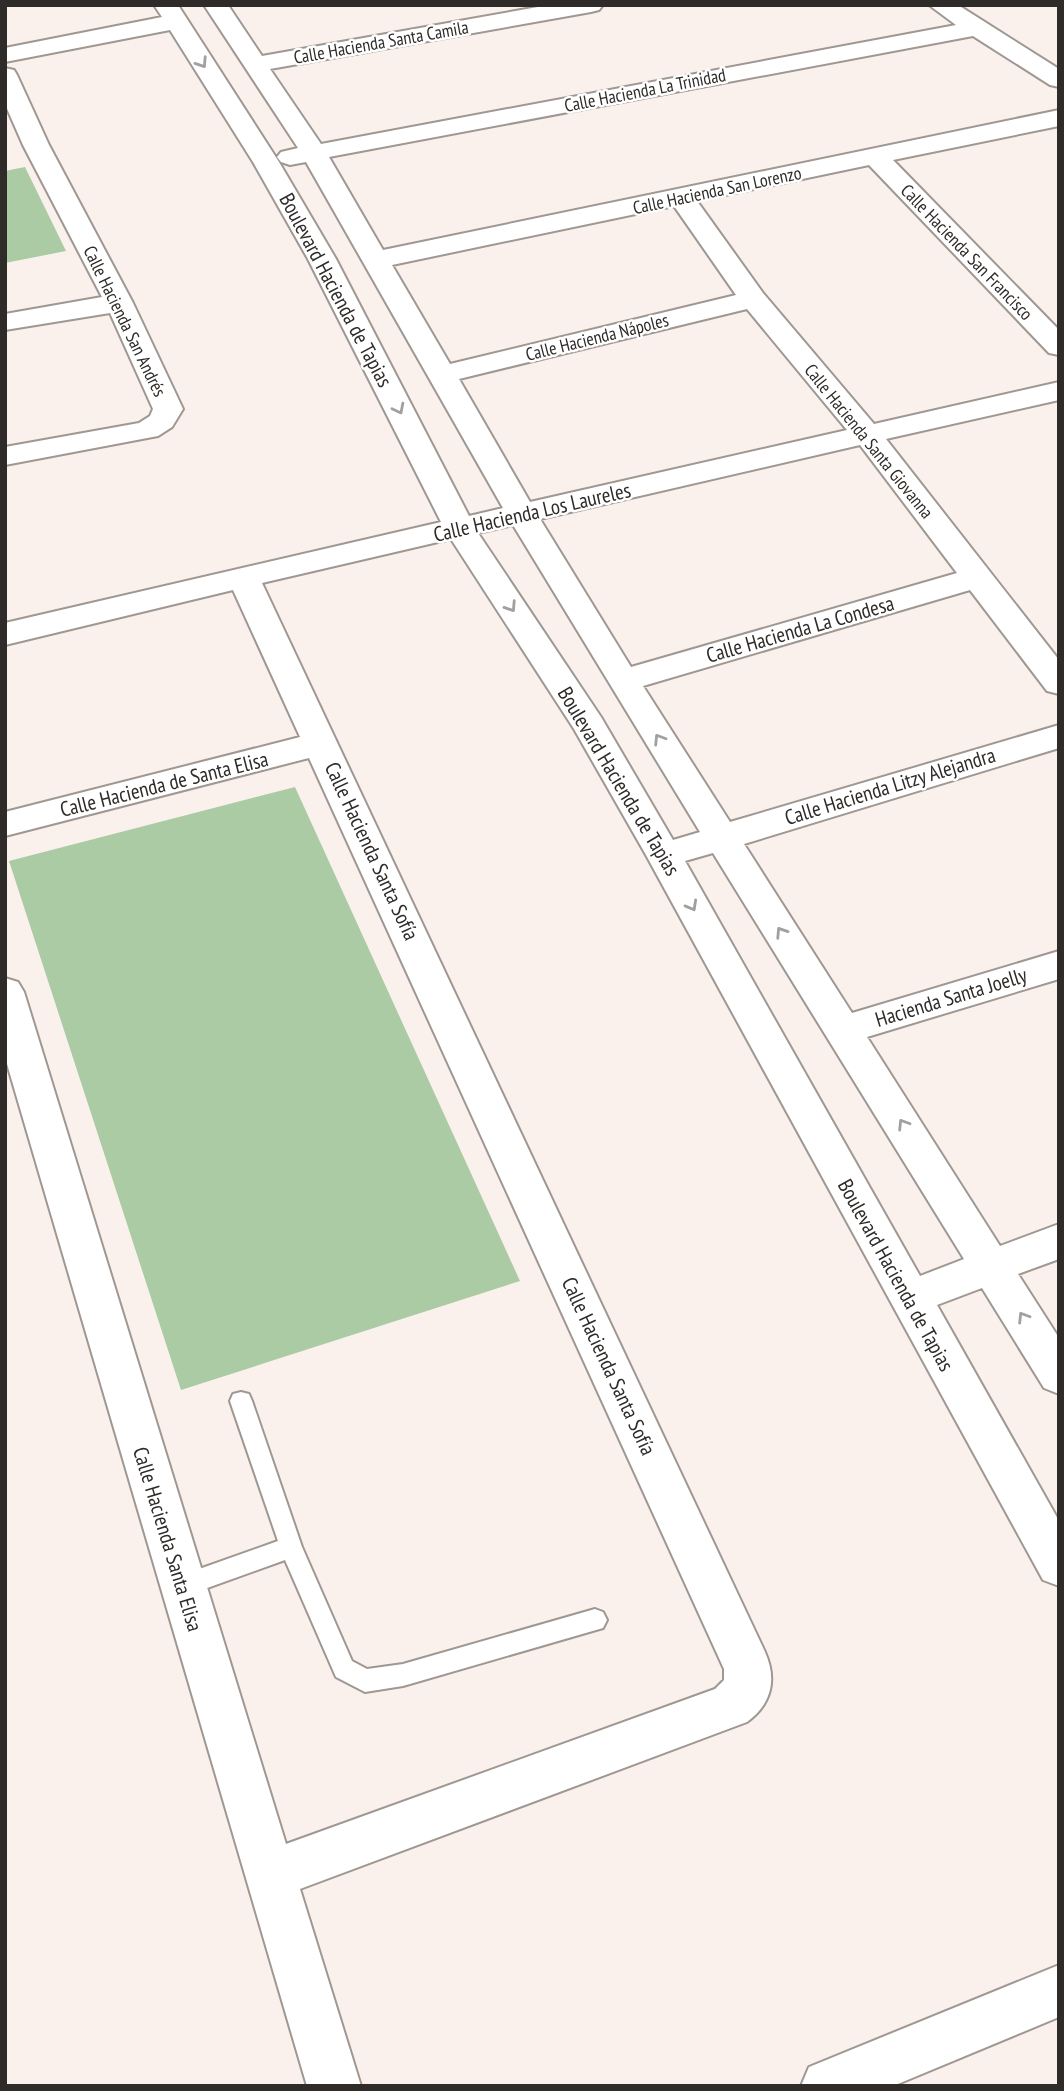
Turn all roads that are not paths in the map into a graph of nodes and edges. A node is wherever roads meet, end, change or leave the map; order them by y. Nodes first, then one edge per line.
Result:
1 (216, 5) edge
2 (591, 5) edge
3 (941, 5) edge
4 (170, 14) edge
5 (976, 27) junction
6 (5, 55) edge
7 (255, 64) junction
8 (5, 75) edge
9 (1059, 80) edge
10 (1059, 118) edge
11 (314, 153) junction
12 (876, 157) junction
13 (266, 162) junction
14 (681, 197) junction
15 (375, 260) junction
16 (753, 299) junction
17 (119, 303) junction
18 (5, 322) edge
19 (1059, 346) edge
20 (441, 375) junction
21 (1059, 391) edge
22 (867, 435) junction
23 (5, 456) edge
24 (521, 513) junction
25 (460, 529) junction
26 (243, 576) junction
27 (977, 578) junction
28 (5, 634) edge
29 (623, 681) junction
30 (1059, 683) edge
31 (1059, 736) edge
32 (322, 743) junction
33 (5, 824) edge
34 (721, 837) junction
35 (664, 855) junction
36 (1059, 965) edge
37 (5, 992) edge
38 (844, 1030) junction
39 (1059, 1241) edge
40 (990, 1265) junction
41 (908, 1298) junction
42 (1059, 1375) edge
43 (241, 1401) dead end
44 (291, 1547) junction
45 (1059, 1565) edge
46 (182, 1586) junction
47 (595, 1620) dead end
48 (270, 1875) junction
49 (1059, 1991) edge
50 (334, 2086) edge
51 (828, 2086) edge

1 - 7 street
2 - 7 street, Calle Hacienda Santa Camila
3 - 5 street
4 - 6 street
4 -> 13 street, Boulevard Hacienda de Tapias
5 - 9 street
5 - 11 street, Calle Hacienda La Trinidad
7 - 11 street
8 - 17 street, Calle Hacienda San Andrés
10 - 12 street, Calle Hacienda San Lorenzo
11 - 13 street, Calle Hacienda La Trinidad
11 - 15 street
12 - 14 street, Calle Hacienda San Lorenzo
12 - 19 street, Calle Hacienda San Francisco
13 -> 25 street, Boulevard Hacienda de Tapias
14 - 15 street, Calle Hacienda San Lorenzo
14 - 16 street, Calle Hacienda Santa Giovanna
15 - 20 street
16 - 20 street, Calle Hacienda Nápoles
16 - 22 street, Calle Hacienda Santa Giovanna
17 - 18 street
17 - 23 street, Calle Hacienda San Andrés
20 - 24 street
21 - 22 street, Calle Hacienda Los Laureles
22 - 24 street, Calle Hacienda Los Laureles
22 - 27 street, Calle Hacienda Santa Giovanna
24 - 25 street, Calle Hacienda Los Laureles
24 - 29 street
25 - 26 street, Calle Hacienda Los Laureles
25 -> 35 street, Boulevard Hacienda de Tapias
26 - 28 street, Calle Hacienda Los Laureles
26 - 32 street, Calle Hacienda Santa Sofía
27 - 29 street, Calle Hacienda La Condesa
27 - 30 street, Calle Hacienda Santa Giovanna
34 -> 29 street
31 - 34 street, Calle Hacienda Litzy Alejandra
32 - 33 street, Calle Hacienda de Santa Elisa
32 - 48 street, Calle Hacienda Santa Sofía
34 - 35 street, Calle Hacienda Litzy Alejandra
38 -> 34 street
35 -> 41 street, Boulevard Hacienda de Tapias
36 - 38 street, Hacienda Santa Joelly
37 - 46 street, Calle Hacienda Santa Elisa
40 -> 38 street
39 - 40 street
40 - 41 street
42 -> 40 street
41 - 45 street, Boulevard Hacienda de Tapias
43 - 44 lane
44 - 46 lane
44 - 47 lane
46 - 48 street, Calle Hacienda Santa Elisa
48 - 50 street, Calle Hacienda Santa Elisa
49 - 51 street

